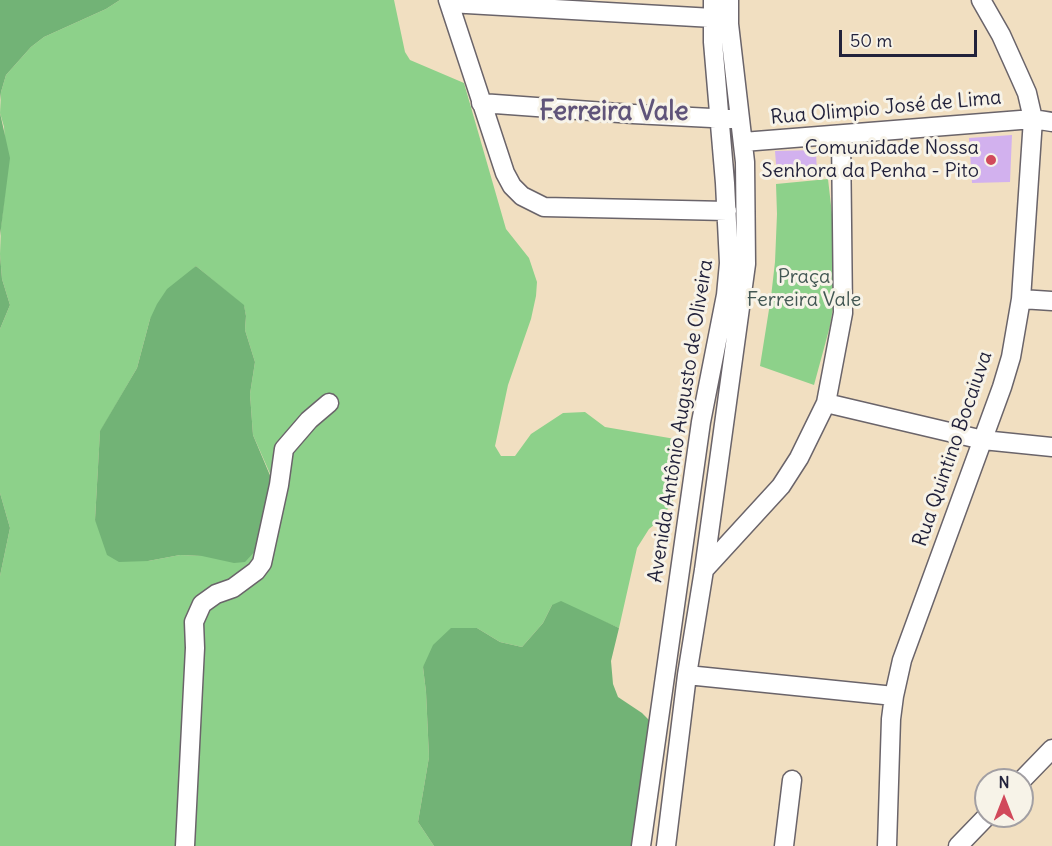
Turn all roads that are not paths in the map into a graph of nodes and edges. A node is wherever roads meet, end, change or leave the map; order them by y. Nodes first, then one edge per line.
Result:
1 (729, 0) edge
2 (981, 0) edge
3 (449, 1) edge
4 (713, 9) edge
5 (481, 103) junction
6 (719, 118) junction
7 (740, 119) junction
8 (1033, 119) junction
9 (1052, 122) edge
10 (841, 135) junction
11 (742, 142) junction
12 (727, 211) junction
13 (1021, 299) junction
14 (1052, 301) edge
15 (329, 403) dead end
16 (826, 403) junction
17 (983, 440) junction
18 (1052, 447) edge
19 (704, 570) junction
20 (687, 675) junction
21 (894, 696) junction
22 (1052, 749) edge
23 (1034, 768) edge
24 (792, 780) dead end
25 (975, 828) edge
26 (184, 846) edge
27 (641, 846) edge
28 (666, 846) edge
29 (784, 846) edge
30 (887, 846) edge
31 (958, 846) edge

1 - 7 street, Avenida Antônio Augusto de Oliveira
2 - 8 street, Rua Quintino Bocaiuva
3 - 4 street
3 - 5 street
4 - 6 street, Avenida Antônio Augusto de Oliveira
5 - 6 street
5 - 12 street
6 - 7 street
6 - 12 street, Avenida Antônio Augusto de Oliveira
7 - 11 street, Avenida Antônio Augusto de Oliveira
8 - 9 street, Rua Olimpio José de Lima
8 - 10 street, Rua Olimpio José de Lima
8 - 13 street, Rua Quintino Bocaiuva
10 - 11 street, Rua Olimpio José de Lima
10 - 16 street
11 - 19 street, Avenida Antônio Augusto de Oliveira
12 - 27 street, Avenida Antônio Augusto de Oliveira
13 - 14 street
13 - 17 street, Rua Quintino Bocaiuva
15 - 26 street
16 - 17 street
16 - 19 street
17 - 18 street
17 - 21 street, Rua Quintino Bocaiuva
19 - 20 street, Avenida Antônio Augusto de Oliveira
20 - 21 street
20 - 28 street, Avenida Antônio Augusto de Oliveira
21 - 30 street, Rua Quintino Bocaiuva
22 - 23 street
24 - 29 street
25 - 31 street

